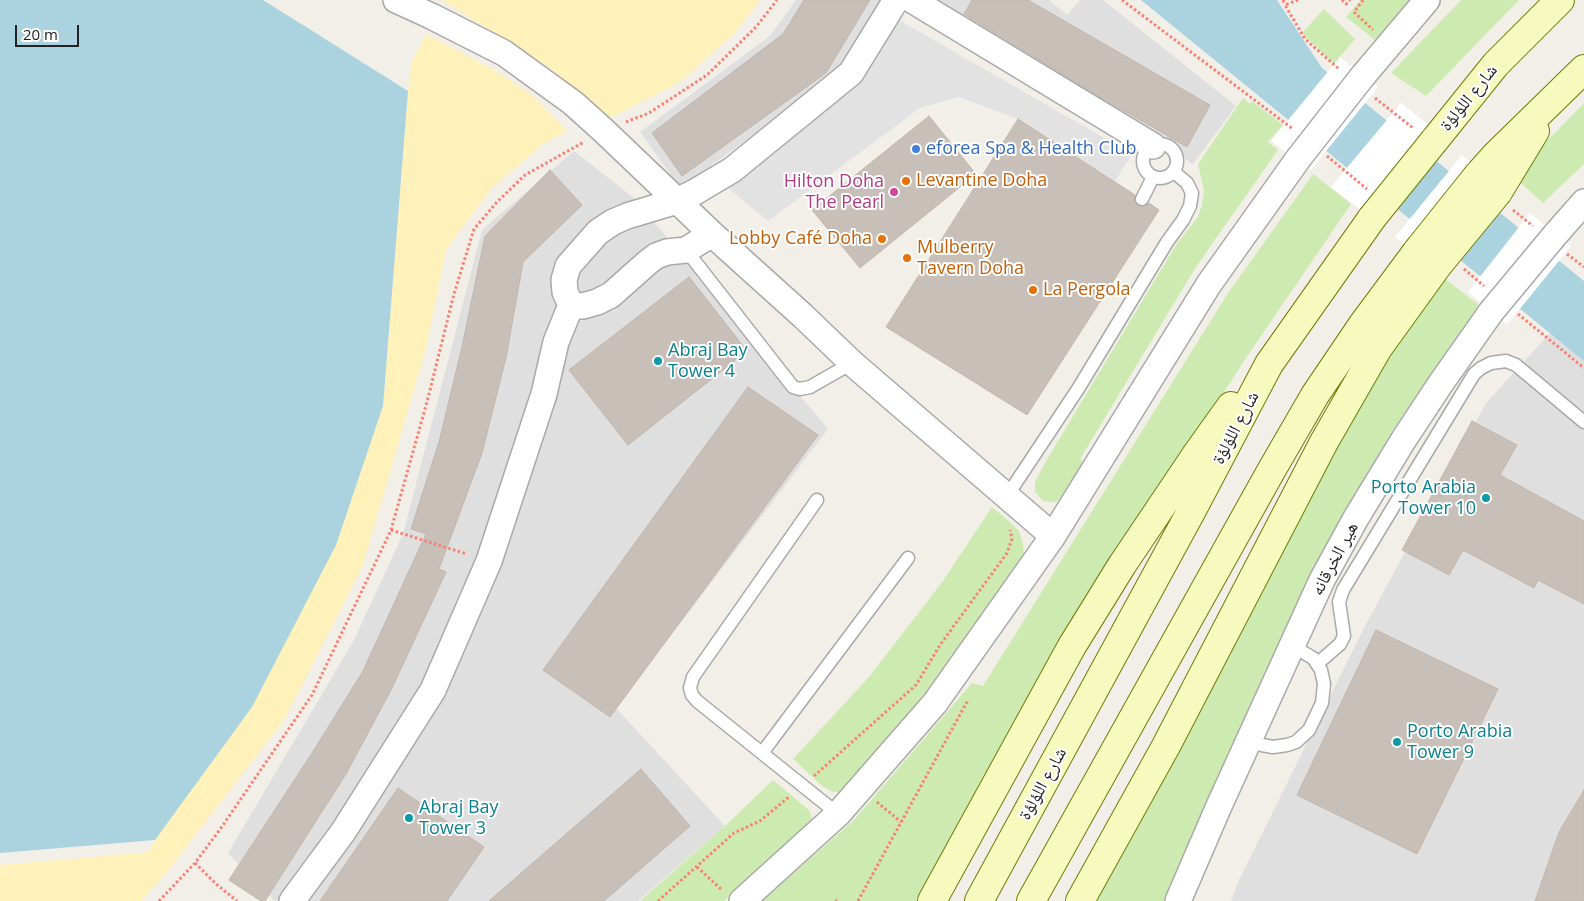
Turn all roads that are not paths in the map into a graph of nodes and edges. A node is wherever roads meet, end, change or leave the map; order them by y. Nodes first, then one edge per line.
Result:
1 (396, 0) edge
2 (896, 0) edge
3 (912, 0) edge
4 (1427, 0) edge
5 (1560, 0) edge
6 (1584, 69) edge
7 (1153, 146) junction
8 (1174, 172) junction
9 (1153, 176) junction
10 (1142, 199) dead end
11 (677, 201) junction
12 (1584, 202) edge
13 (712, 234) junction
14 (686, 250) junction
15 (1439, 261) junction
16 (571, 305) junction
17 (852, 363) junction
18 (1269, 364) junction
19 (1584, 422) edge
20 (1006, 496) junction
21 (818, 500) dead end
22 (1052, 536) junction
23 (908, 558) dead end
24 (1292, 646) junction
25 (1317, 664) junction
26 (1250, 741) junction
27 (762, 753) junction
28 (838, 814) junction
29 (733, 896) edge
30 (292, 901) edge
31 (932, 901) edge
32 (979, 901) edge
33 (1031, 901) edge
34 (1080, 901) edge
35 (1178, 901) edge

1 - 11 street
2 - 11 street
3 - 7 street
4 - 22 street, bridge
5 - 18 main road, شارع اللؤلؤة, bridge
6 - 15 main road, bridge
7 - 8 lane
7 - 9 lane
8 - 9 lane
8 - 20 lane
9 - 10 lane
11 - 13 street
11 - 16 street
12 - 24 street, هير الخرقانه, bridge
13 - 14 street
13 - 17 street
14 - 16 street
14 - 17 lane
15 - 33 main road
15 - 34 main road
16 - 30 street
17 - 20 street
18 - 31 main road
18 - 32 main road, شارع اللؤلؤة
19 - 25 lane
20 - 22 street
21 - 27 lane
22 - 28 street
23 - 27 lane
24 - 25 lane
24 - 26 street, هير الخرقانه
25 - 26 lane
26 - 35 street, هير الخرقانه
27 - 28 lane
28 - 29 street

